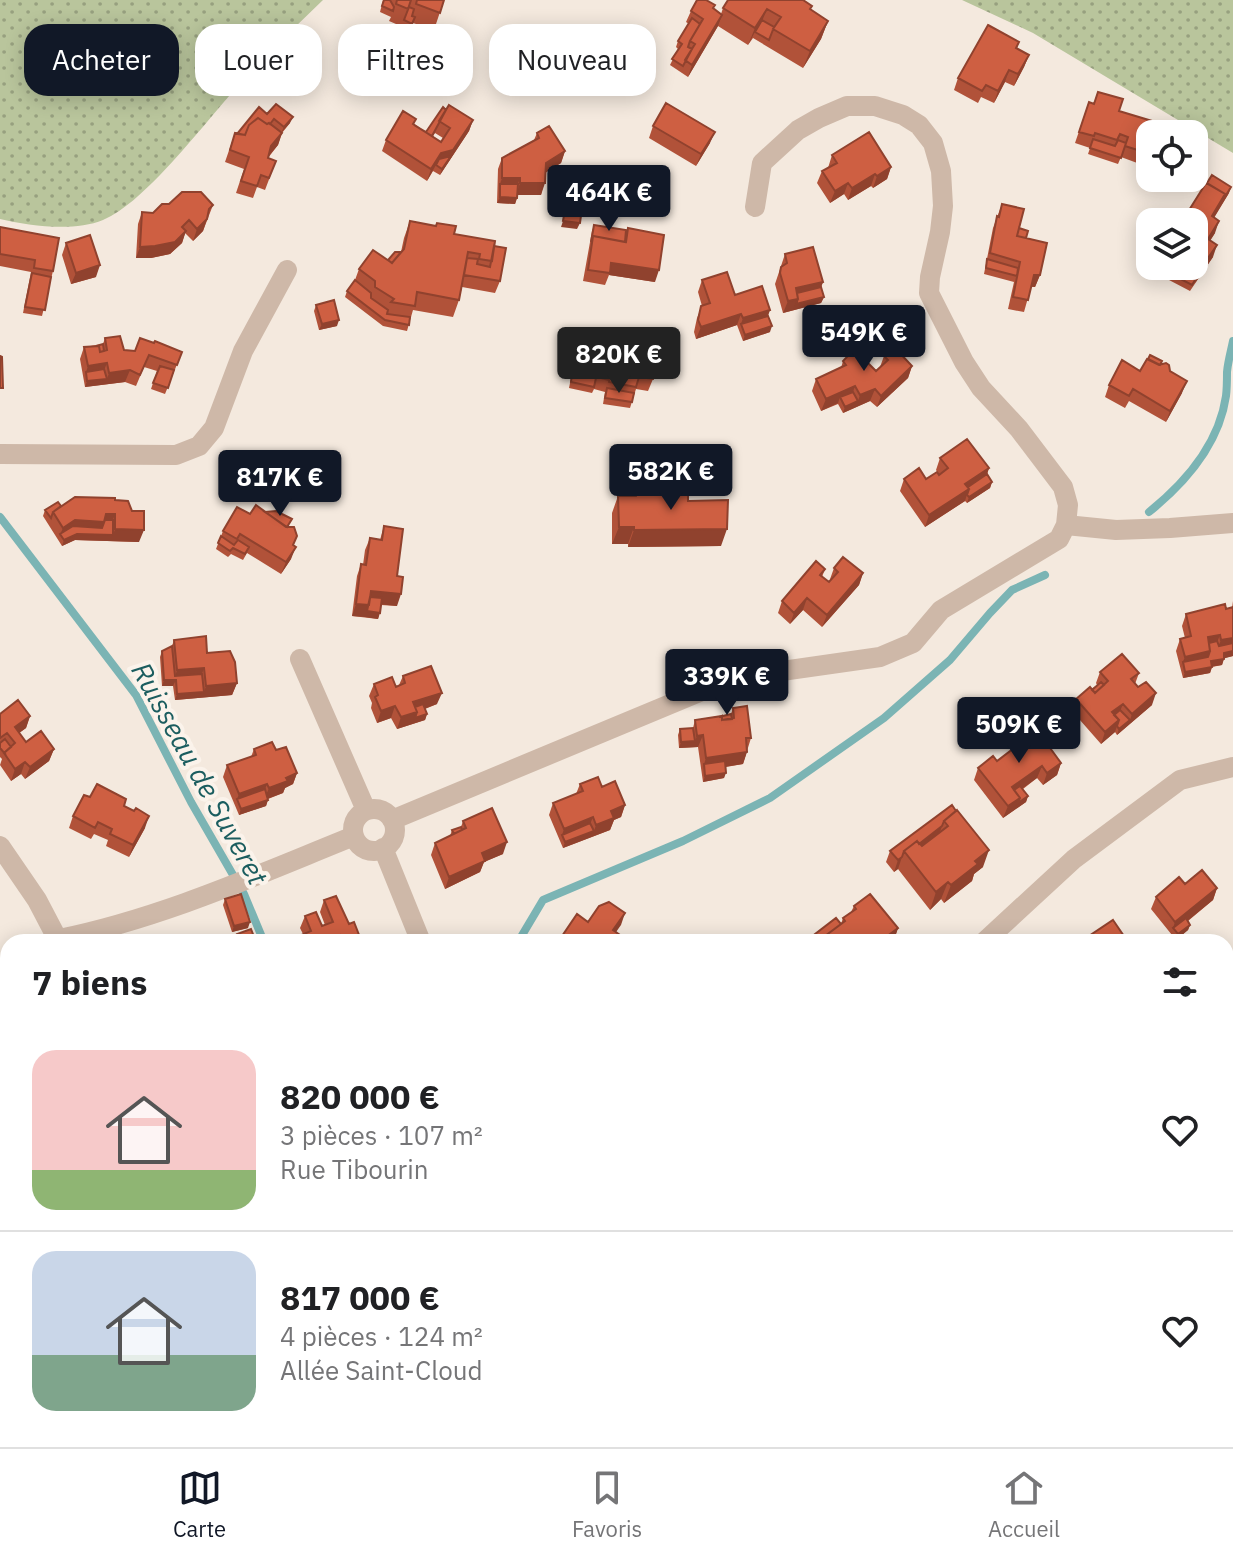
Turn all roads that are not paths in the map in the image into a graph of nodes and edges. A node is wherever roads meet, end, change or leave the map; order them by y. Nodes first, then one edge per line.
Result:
1 (755, 207) dead end
2 (287, 270) dead end
3 (0, 454) edge
4 (1233, 523) edge
5 (1066, 525) junction
6 (300, 659) dead end
7 (1233, 767) edge
8 (366, 810) junction
9 (392, 820) junction
10 (354, 836) junction
11 (0, 846) edge
12 (383, 848) junction
13 (55, 934) edge
14 (88, 934) edge
15 (418, 934) edge
16 (993, 934) edge

1 - 5 street
2 - 3 street
4 - 5 street
5 - 9 street
6 - 8 street
7 - 16 street
8 - 9 street
8 - 10 street
9 - 12 street
10 - 12 street
10 - 14 street
11 - 13 street
12 - 15 street

